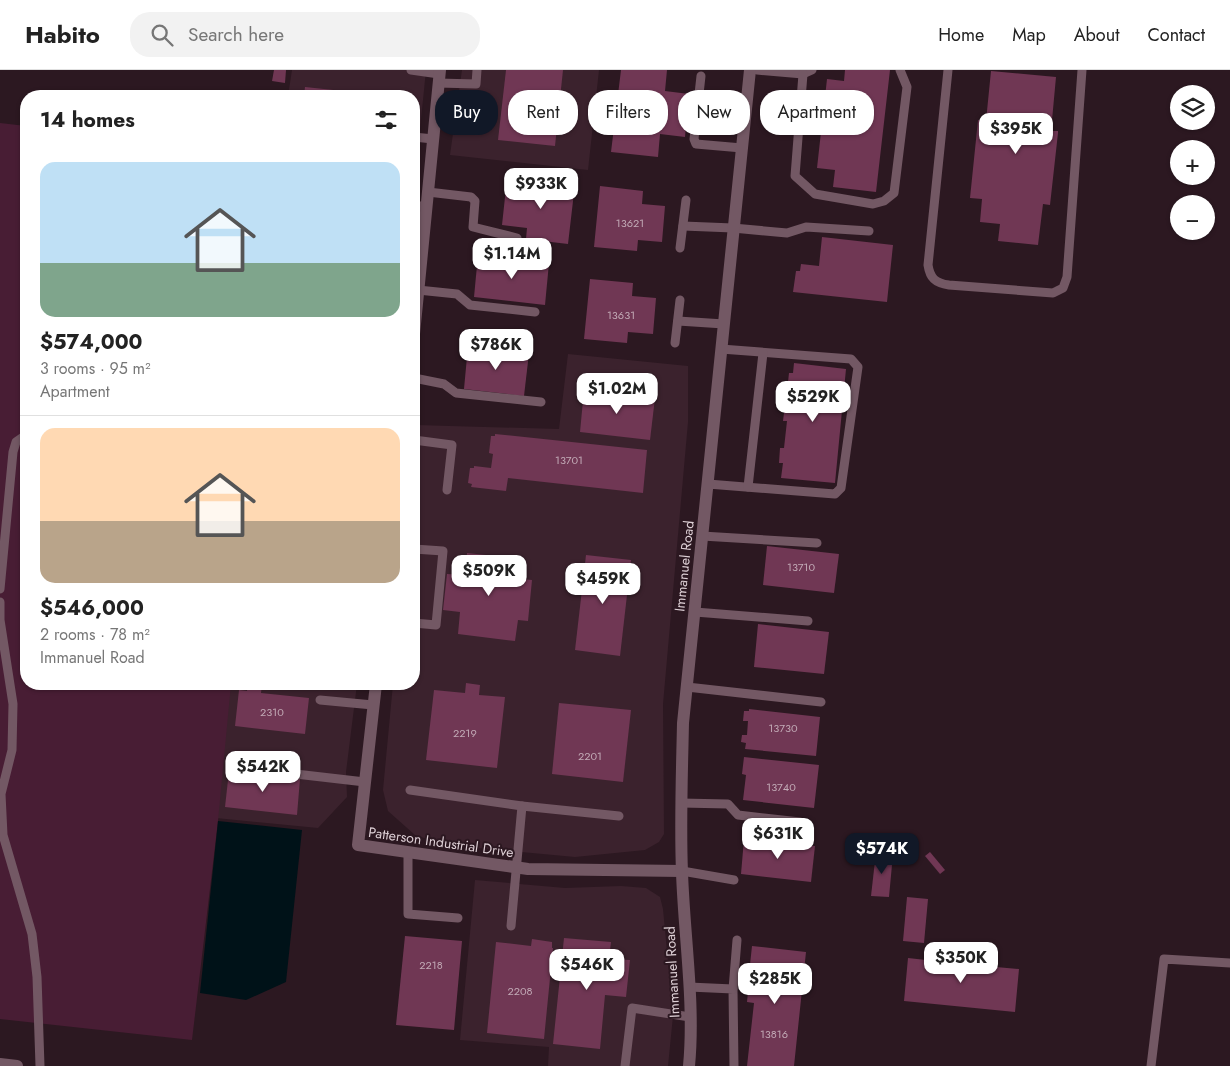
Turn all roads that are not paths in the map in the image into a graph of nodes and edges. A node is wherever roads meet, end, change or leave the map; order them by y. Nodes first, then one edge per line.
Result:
1 (410, 70) edge
2 (477, 70) edge
3 (750, 70) edge
4 (757, 70) edge
5 (900, 70) edge
6 (948, 70) edge
7 (1082, 70) edge
8 (808, 72) edge
9 (439, 75) edge
10 (701, 76) dead end
11 (420, 138) edge
12 (433, 139) junction
13 (742, 148) junction
14 (428, 192) junction
15 (686, 200) dead end
16 (420, 206) edge
17 (683, 226) junction
18 (733, 228) junction
19 (869, 231) dead end
20 (517, 238) dead end
21 (680, 248) dead end
22 (420, 291) edge
23 (680, 300) dead end
24 (535, 312) dead end
25 (678, 321) junction
26 (724, 324) junction
27 (675, 343) dead end
28 (721, 350) junction
29 (762, 353) junction
30 (420, 379) edge
31 (541, 402) dead end
32 (20, 439) edge
33 (420, 441) edge
34 (708, 484) junction
35 (748, 487) junction
36 (447, 490) dead end
37 (702, 536) junction
38 (817, 543) dead end
39 (420, 549) edge
40 (0, 589) edge
41 (0, 602) edge
42 (695, 612) junction
43 (808, 621) dead end
44 (420, 624) edge
45 (687, 687) junction
46 (375, 690) edge
47 (320, 700) dead end
48 (821, 702) dead end
49 (373, 705) junction
50 (261, 770) dead end
51 (365, 782) junction
52 (410, 790) dead end
53 (681, 803) junction
54 (522, 806) junction
55 (619, 816) dead end
56 (800, 822) dead end
57 (408, 852) junction
58 (518, 868) junction
59 (682, 871) junction
60 (734, 880) dead end
61 (458, 918) dead end
62 (512, 926) dead end
63 (737, 940) dead end
64 (1230, 963) edge
65 (689, 987) junction
66 (733, 989) junction
67 (690, 1017) junction
68 (0, 1064) edge
69 (17, 1066) edge
70 (40, 1066) edge
71 (625, 1066) edge
72 (688, 1066) edge
73 (734, 1066) edge
74 (1151, 1066) edge

1 - 9 lane
2 - 9 lane
3 - 13 street, Immanuel Road
4 - 8 lane
5 - 8 lane
6 - 7 lane
9 - 12 street
10 - 13 lane
11 - 12 lane
12 - 14 street
13 - 18 street, Immanuel Road
14 - 16 street
14 - 20 lane
15 - 17 lane
17 - 18 lane
17 - 21 lane
18 - 19 lane
18 - 26 street, Immanuel Road
22 - 24 lane
23 - 25 lane
25 - 26 lane
25 - 27 lane
26 - 28 street, Immanuel Road
28 - 29 lane
28 - 34 street, Immanuel Road
29 - 35 lane
29 - 35 lane
30 - 31 lane
32 - 40 lane
33 - 36 lane
34 - 35 lane
34 - 37 street, Immanuel Road
37 - 38 lane
37 - 42 street, Immanuel Road
39 - 44 lane
41 - 70 lane
42 - 43 lane
42 - 45 street, Immanuel Road
45 - 48 lane
45 - 53 street, Immanuel Road
46 - 49 street, Patterson Industrial Drive
47 - 49 lane
49 - 51 street, Patterson Industrial Drive
50 - 51 lane
51 - 57 street, Patterson Industrial Drive
52 - 54 lane
53 - 56 lane
53 - 59 street, Immanuel Road
54 - 55 lane
54 - 58 lane
57 - 58 street, Patterson Industrial Drive
57 - 61 lane
58 - 59 street, Patterson Industrial Drive
58 - 62 lane
59 - 60 lane
59 - 65 street, Immanuel Road
63 - 66 lane
64 - 74 lane
65 - 66 lane
65 - 67 street, Immanuel Road
66 - 73 lane
67 - 71 lane
67 - 72 street, Immanuel Road
68 - 69 street

